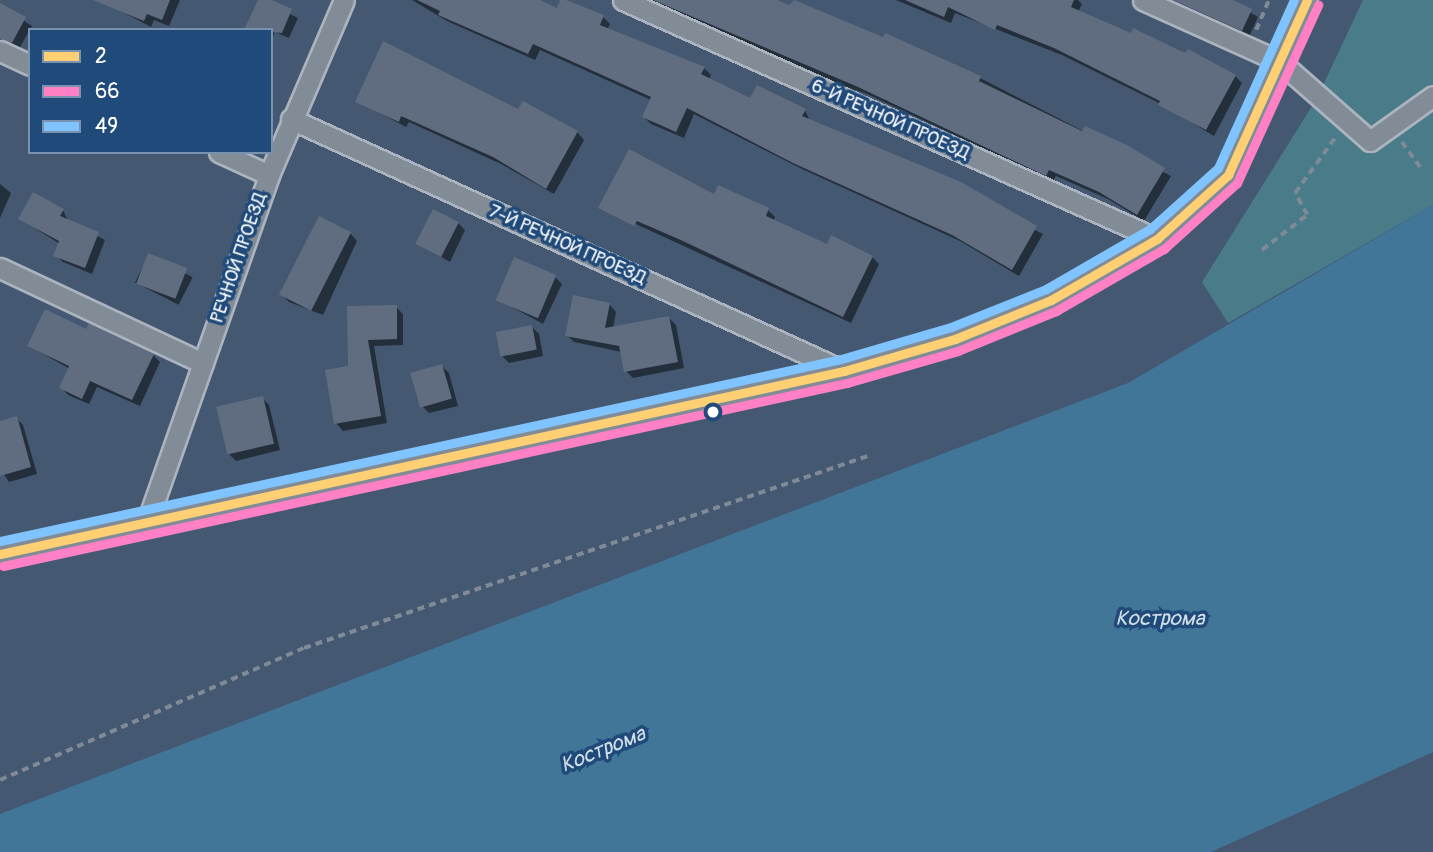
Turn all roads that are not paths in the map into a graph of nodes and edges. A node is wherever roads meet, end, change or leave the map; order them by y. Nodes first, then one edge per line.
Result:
1 (344, 0) edge
2 (623, 0) edge
3 (1143, 0) edge
4 (1307, 0) edge
5 (0, 51) edge
6 (1279, 61) junction
7 (28, 64) edge
8 (1433, 96) edge
9 (291, 119) junction
10 (223, 154) edge
11 (269, 175) junction
12 (1157, 239) junction
13 (0, 268) edge
14 (203, 363) junction
15 (844, 371) junction
16 (147, 522) junction
17 (0, 554) edge

1 - 9 street, РЕЧНОЙ ПРОЕЗД
2 - 12 street, 6-Й РЕЧНОЙ ПРОЕЗД
3 - 6 street
4 - 6 street
5 - 7 street
6 - 8 street
6 - 12 street
9 - 11 street, РЕЧНОЙ ПРОЕЗД
9 - 15 street, 7-Й РЕЧНОЙ ПРОЕЗД
10 - 11 street
11 - 14 street, РЕЧНОЙ ПРОЕЗД
12 - 15 street
13 - 14 street
14 - 16 street, РЕЧНОЙ ПРОЕЗД
15 - 16 street
16 - 17 street

